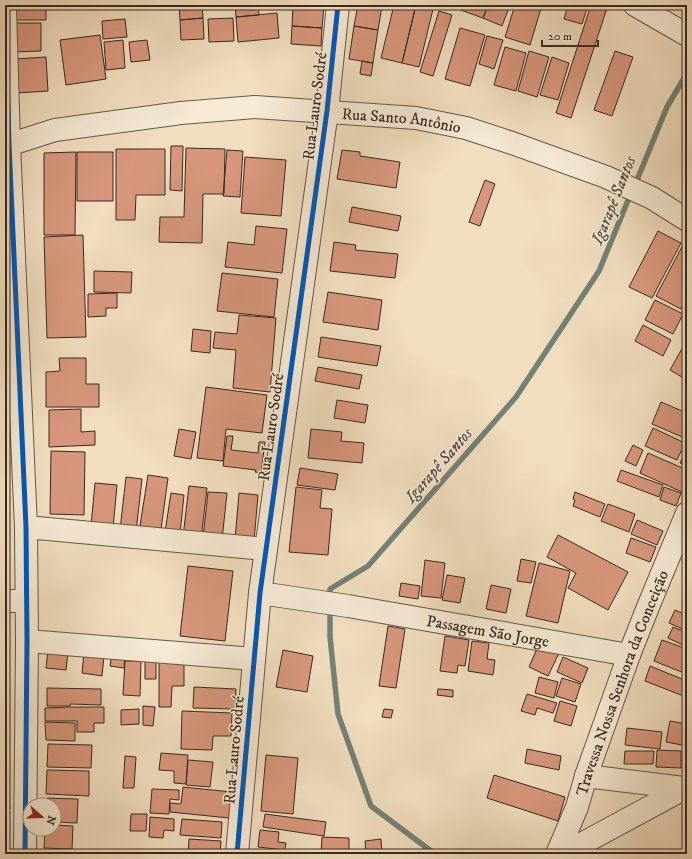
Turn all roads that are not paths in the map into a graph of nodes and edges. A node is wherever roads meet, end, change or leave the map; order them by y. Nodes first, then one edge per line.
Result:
1 (338, 5) edge
2 (635, 5) edge
3 (5, 8) edge
4 (684, 34) edge
5 (327, 112) junction
6 (7, 145) edge
7 (687, 220) edge
8 (687, 513) edge
9 (26, 527) junction
10 (266, 549) junction
11 (260, 593) junction
12 (15, 601) edge
13 (27, 641) junction
14 (629, 655) junction
15 (254, 659) junction
16 (586, 776) junction
17 (686, 788) edge
18 (25, 854) edge
19 (237, 854) edge
20 (557, 854) edge
21 (563, 854) edge

1 - 5 street, Rua Lauro Sodré
2 - 4 street
3 - 6 street
5 - 6 street, Rua Santo Antônio
5 - 7 street, Rua Santo Antônio
5 - 10 street, Rua Lauro Sodré
6 - 9 street
8 - 14 street, Travessa Nossa Senhora da Conceição
9 - 10 street
9 - 12 street
10 - 11 street, Rua Lauro Sodré
11 - 14 street, Passagem São Jorge
11 - 15 street, Rua Lauro Sodré
12 - 13 street
13 - 15 street
13 - 18 street
14 - 16 street, Travessa Nossa Senhora da Conceição
15 - 19 street, Rua Lauro Sodré
16 - 17 street
16 - 20 street, Travessa Nossa Senhora da Conceição
17 - 21 street

